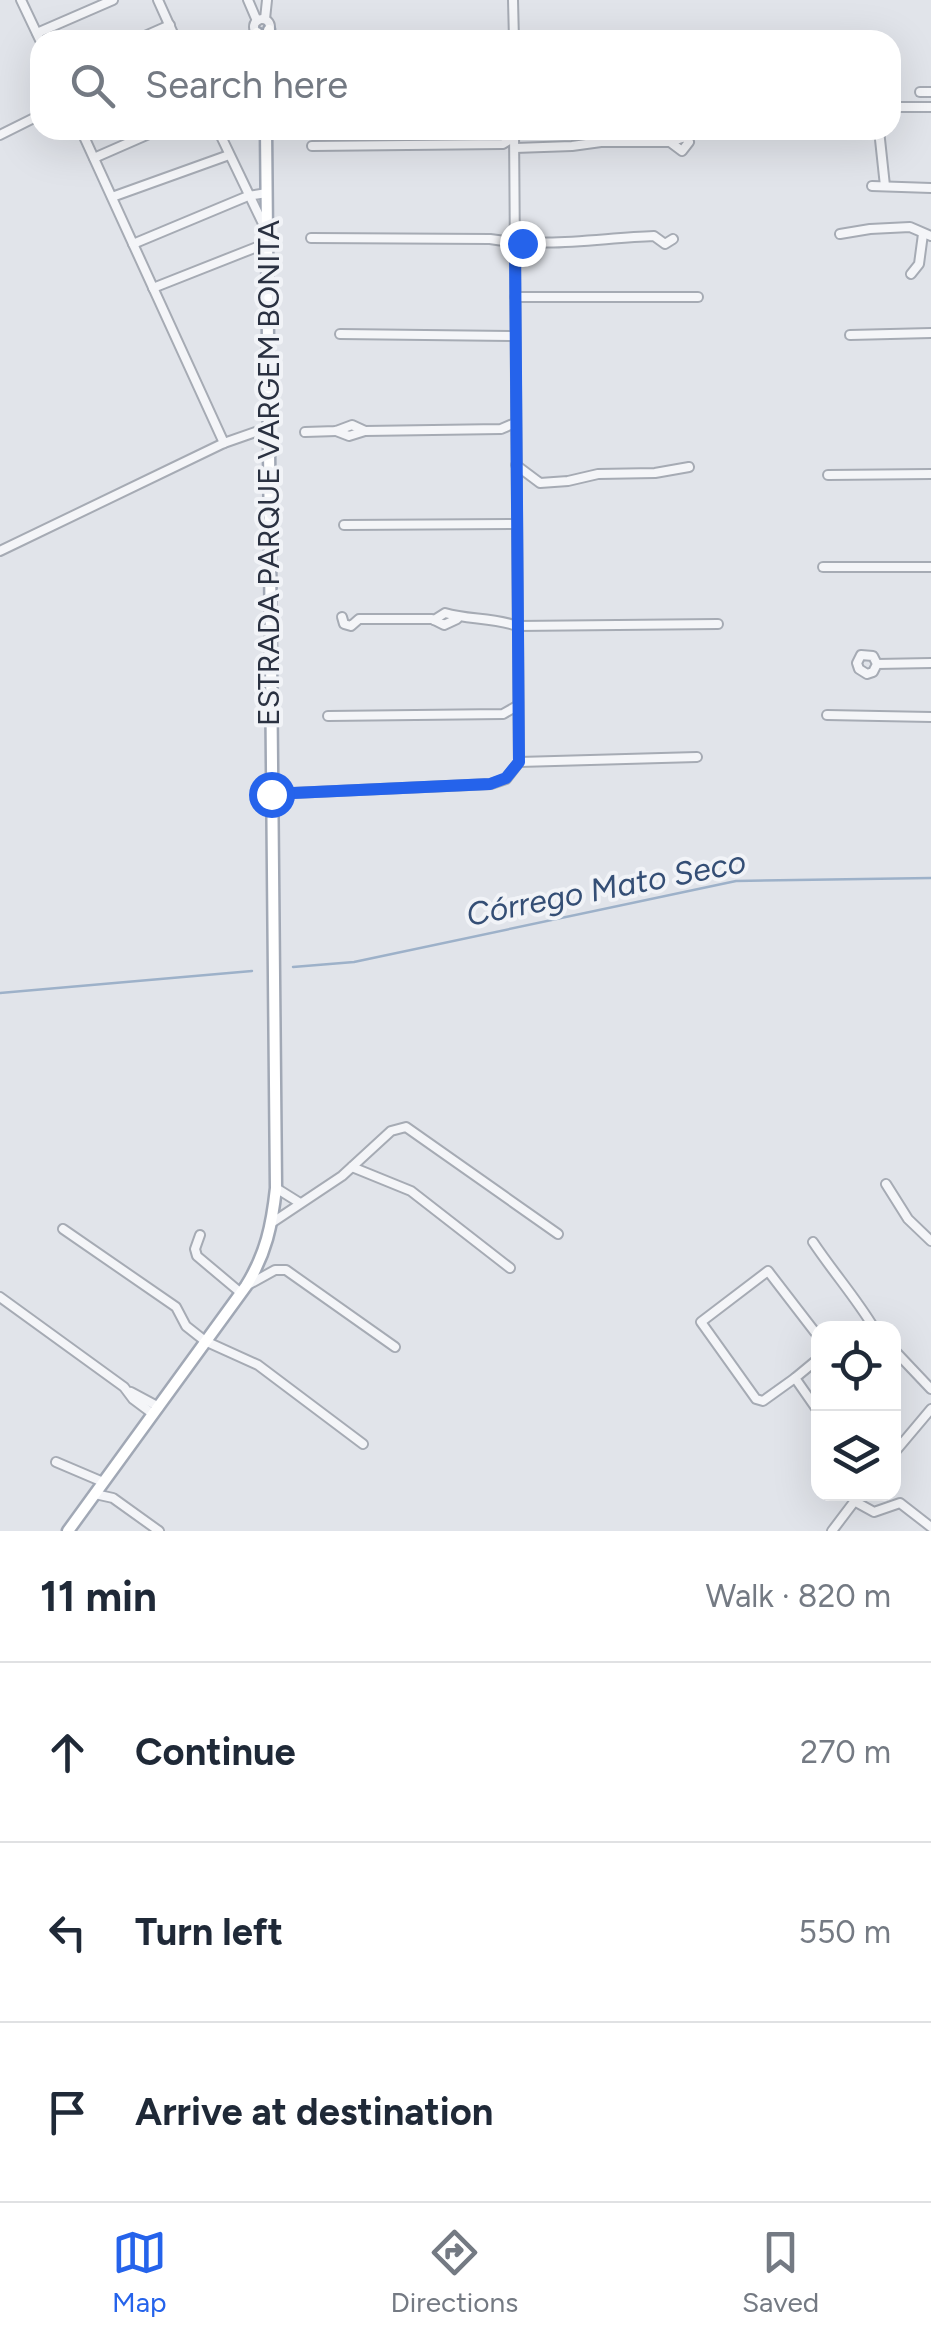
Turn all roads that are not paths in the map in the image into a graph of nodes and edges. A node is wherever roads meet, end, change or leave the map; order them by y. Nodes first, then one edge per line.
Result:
1 (21, 0) edge
2 (114, 0) edge
3 (158, 0) edge
4 (248, 0) edge
5 (266, 0) edge
6 (514, 0) edge
7 (170, 25) junction
8 (35, 30) edge
9 (51, 30) edge
10 (159, 30) edge
11 (172, 30) edge
12 (262, 30) edge
13 (514, 30) edge
14 (920, 92) dead end
15 (931, 92) edge
16 (931, 107) edge
17 (901, 108) edge
18 (30, 120) edge
19 (0, 135) edge
20 (86, 140) edge
21 (135, 140) edge
22 (222, 140) edge
23 (266, 140) edge
24 (507, 140) edge
25 (514, 140) edge
26 (881, 140) edge
27 (670, 142) dead end
28 (503, 144) junction
29 (312, 146) dead end
30 (514, 151) junction
31 (229, 155) junction
32 (94, 158) junction
33 (872, 186) dead end
34 (885, 186) junction
35 (931, 188) edge
36 (267, 193) junction
37 (248, 196) junction
38 (112, 197) junction
39 (840, 234) dead end
40 (927, 235) edge
41 (654, 236) dead end
42 (267, 238) junction
43 (310, 238) dead end
44 (515, 243) junction
45 (133, 244) junction
46 (911, 274) dead end
47 (153, 288) junction
48 (515, 297) junction
49 (698, 297) dead end
50 (931, 333) edge
51 (340, 334) dead end
52 (850, 335) dead end
53 (515, 336) junction
54 (515, 423) junction
55 (267, 428) junction
56 (501, 429) junction
57 (304, 432) dead end
58 (516, 436) junction
59 (224, 443) junction
60 (516, 465) junction
61 (689, 466) dead end
62 (828, 474) dead end
63 (931, 474) edge
64 (532, 478) junction
65 (516, 485) junction
66 (344, 524) dead end
67 (516, 524) junction
68 (0, 550) edge
69 (823, 567) dead end
70 (931, 567) edge
71 (516, 607) junction
72 (359, 619) dead end
73 (498, 619) junction
74 (718, 624) dead end
75 (517, 626) junction
76 (931, 663) edge
77 (877, 664) dead end
78 (517, 706) junction
79 (504, 714) junction
80 (827, 715) dead end
81 (328, 716) dead end
82 (931, 717) edge
83 (518, 721) junction
84 (696, 756) dead end
85 (519, 762) junction
86 (271, 794) junction
87 (352, 1167) junction
88 (886, 1184) dead end
89 (276, 1188) junction
90 (300, 1203) junction
91 (273, 1222) junction
92 (63, 1229) dead end
93 (200, 1234) dead end
94 (558, 1234) dead end
95 (931, 1241) edge
96 (813, 1242) dead end
97 (510, 1268) dead end
98 (243, 1290) junction
99 (0, 1297) edge
100 (870, 1321) edge
101 (811, 1327) edge
102 (205, 1342) junction
103 (395, 1348) dead end
104 (901, 1357) edge
105 (811, 1364) edge
106 (795, 1378) junction
107 (931, 1389) edge
108 (811, 1401) edge
109 (931, 1409) edge
110 (156, 1411) junction
111 (364, 1444) dead end
112 (901, 1445) edge
113 (56, 1462) dead end
114 (104, 1481) junction
115 (94, 1494) junction
116 (113, 1498) junction
117 (853, 1501) edge
118 (861, 1501) edge
119 (931, 1527) edge
120 (68, 1531) edge
121 (159, 1531) edge
122 (832, 1531) edge

1 - 8 street
2 - 9 street
3 - 7 street
4 - 12 street
5 - 12 street
6 - 13 street
7 - 10 street
7 - 11 street
14 - 15 street
16 - 17 street
18 - 19 street
20 - 32 street
21 - 32 street
22 - 31 street
23 - 36 main road, ESTRADA PARQUE VARGEM BONITA
24 - 28 street
25 - 30 street
26 - 34 street
27 - 30 street
28 - 29 street
28 - 30 street
30 - 44 street
31 - 37 street
31 - 38 street
32 - 38 street
33 - 34 street
34 - 35 street
36 - 37 street
36 - 42 main road, ESTRADA PARQUE VARGEM BONITA
37 - 42 street
37 - 45 street
38 - 45 street
39 - 40 street
40 - 46 street
41 - 44 street
42 - 47 street
42 - 55 main road, ESTRADA PARQUE VARGEM BONITA
43 - 44 street
44 - 48 street
45 - 47 street
47 - 59 street
48 - 49 street
48 - 53 street
50 - 52 street
51 - 53 street
53 - 54 street
54 - 56 street
54 - 58 street
55 - 59 street
55 - 86 main road, ESTRADA PARQUE VARGEM BONITA
56 - 57 street
56 - 58 street
58 - 60 street
59 - 68 street
60 - 64 street
60 - 65 street
61 - 64 street
62 - 63 street
64 - 65 street
65 - 67 street
66 - 67 street
67 - 71 street
69 - 70 street
71 - 73 street
71 - 75 street
72 - 73 street
73 - 75 street
74 - 75 street
75 - 78 street
76 - 77 street
78 - 79 street
78 - 83 street
79 - 81 street
79 - 83 street
80 - 82 street
83 - 85 street
84 - 85 street
85 - 86 street
86 - 89 main road, ESTRADA PARQUE VARGEM BONITA
87 - 90 street
87 - 94 street
87 - 97 street
88 - 95 street
89 - 90 street
89 - 91 main road, ESTRADA PARQUE VARGEM BONITA
90 - 91 street
91 - 98 main road, ESTRADA PARQUE VARGEM BONITA
92 - 102 street
93 - 98 street
96 - 100 street
98 - 102 main road, ESTRADA PARQUE VARGEM BONITA
98 - 103 street
99 - 110 street
101 - 106 street
102 - 110 main road, ESTRADA PARQUE VARGEM BONITA
102 - 111 street
104 - 107 street
105 - 106 street
106 - 108 street
109 - 112 street
110 - 114 main road, ESTRADA PARQUE VARGEM BONITA
113 - 114 street
114 - 115 main road, ESTRADA PARQUE VARGEM BONITA
114 - 116 street
115 - 116 street
115 - 120 main road, ESTRADA PARQUE VARGEM BONITA
116 - 121 street
117 - 122 street
118 - 119 street

